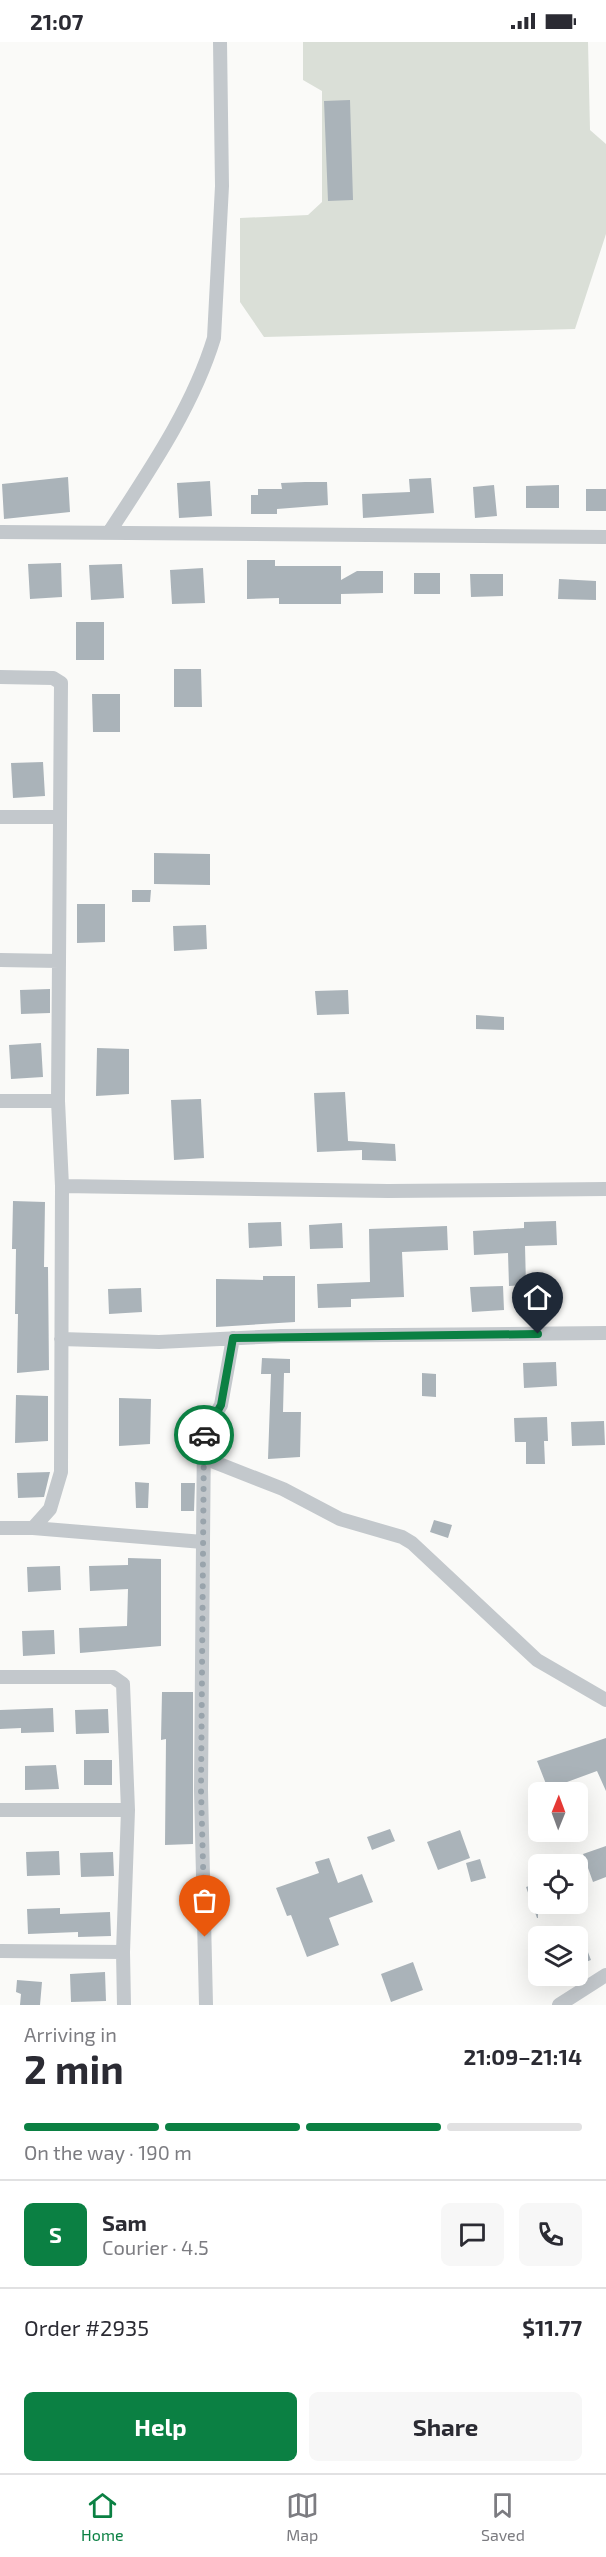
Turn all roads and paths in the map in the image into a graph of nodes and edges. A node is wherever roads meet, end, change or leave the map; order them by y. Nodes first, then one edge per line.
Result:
1 (220, 42) edge
2 (110, 531) junction
3 (0, 532) edge
4 (606, 537) edge
5 (0, 677) edge
6 (0, 817) edge
7 (60, 818) junction
8 (0, 960) edge
9 (59, 961) junction
10 (0, 1101) edge
11 (58, 1101) junction
12 (62, 1186) junction
13 (606, 1189) edge
14 (606, 1333) edge
15 (233, 1338) junction
16 (61, 1339) junction
17 (204, 1458) junction
18 (0, 1528) edge
19 (33, 1528) junction
20 (203, 1542) junction
21 (0, 1677) edge
22 (606, 1700) edge
23 (0, 1810) edge
24 (128, 1810) junction
25 (0, 1951) edge
26 (123, 1952) junction
27 (606, 1974) edge
28 (124, 2005) edge
29 (206, 2005) edge
30 (559, 2005) edge

1 - 2 street
2 - 3 street
2 - 4 street
5 - 7 street
6 - 7 street
7 - 9 street
8 - 9 street
9 - 11 street
10 - 11 street
11 - 12 street
12 - 13 street
12 - 16 street
14 - 15 street
15 - 16 street
15 - 17 street
16 - 19 street
17 - 20 street
17 - 22 street
18 - 19 street
19 - 20 street
20 - 29 street
21 - 24 street
23 - 24 street
24 - 26 street
25 - 26 street
26 - 28 street
27 - 30 street

